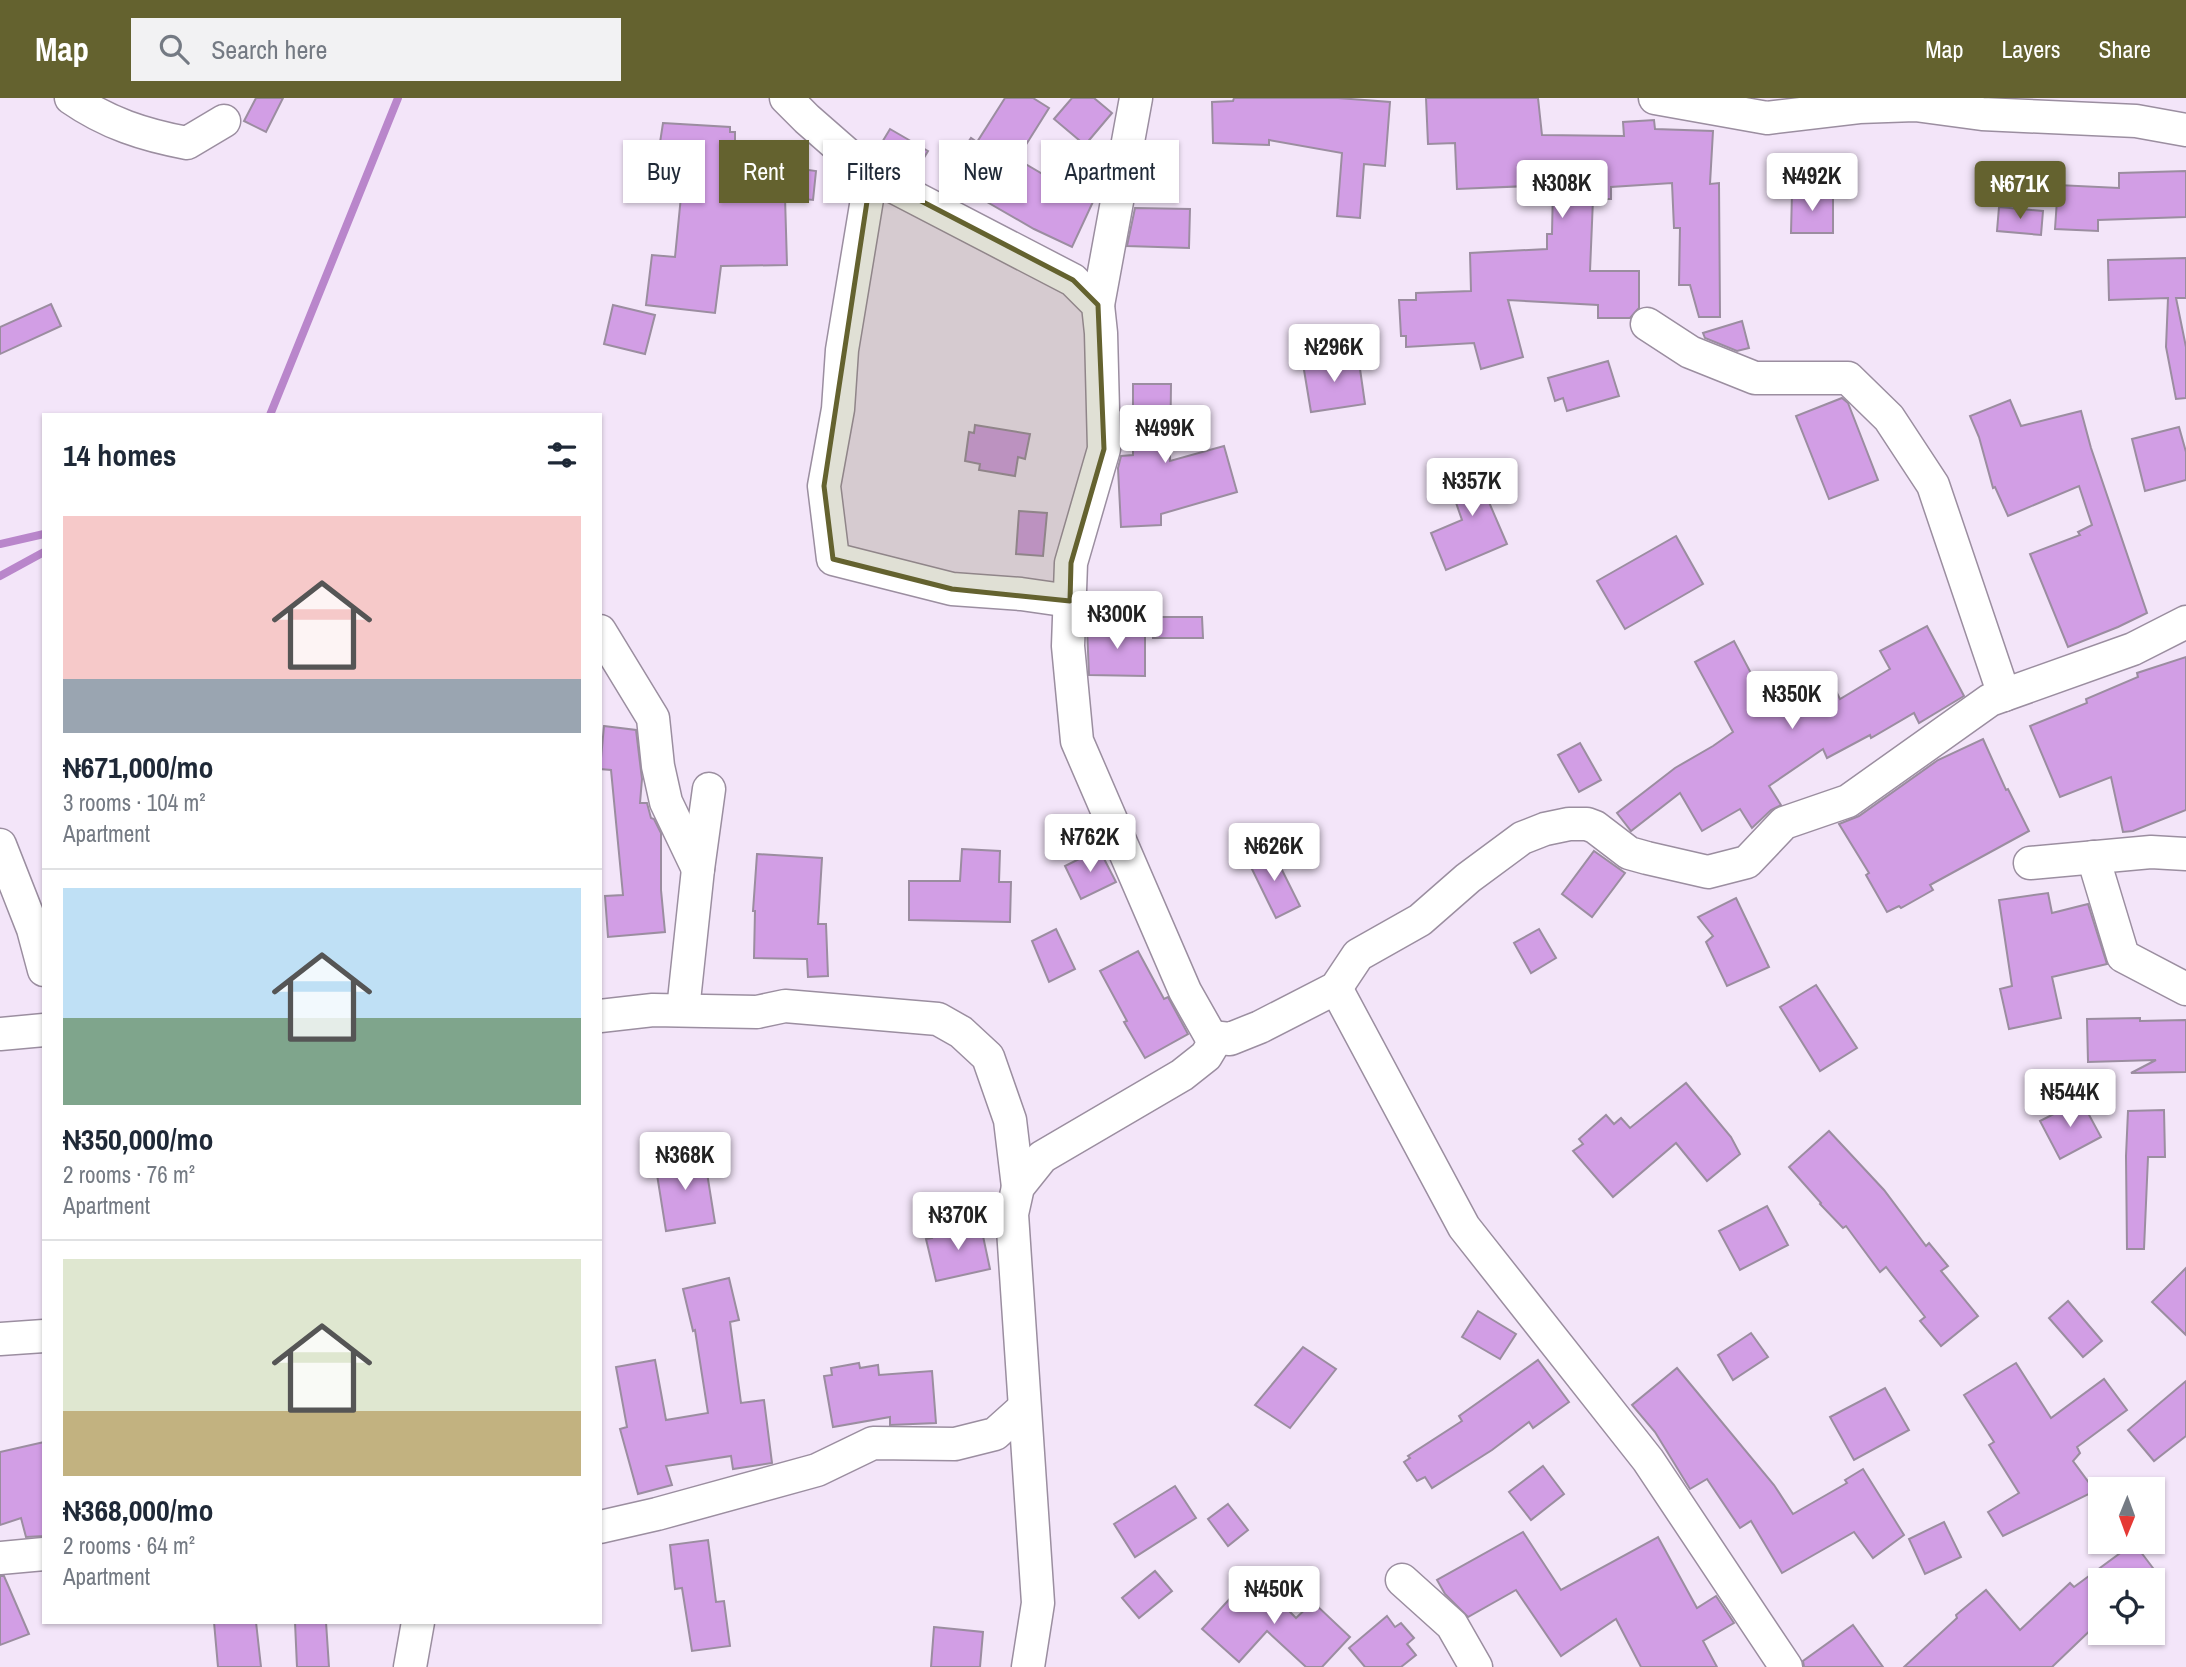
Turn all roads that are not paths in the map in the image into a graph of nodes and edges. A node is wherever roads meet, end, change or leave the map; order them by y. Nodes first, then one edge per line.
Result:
1 (71, 98) edge
2 (786, 98) edge
3 (1136, 98) edge
4 (1656, 98) edge
5 (2135, 110) edge
6 (223, 121) dead end
7 (2186, 131) edge
8 (831, 140) edge
9 (925, 202) edge
10 (866, 203) edge
11 (1098, 305) junction
12 (1647, 324) dead end
13 (1070, 601) junction
14 (2186, 622) edge
15 (602, 635) edge
16 (2004, 695) junction
17 (709, 789) dead end
18 (0, 845) edge
19 (2186, 854) edge
20 (2093, 857) junction
21 (2030, 863) dead end
22 (698, 869) junction
23 (42, 963) edge
24 (1336, 988) junction
25 (2186, 989) edge
26 (682, 1010) junction
27 (602, 1016) edge
28 (42, 1030) edge
29 (0, 1034) edge
30 (1212, 1037) junction
31 (1018, 1187) junction
32 (42, 1336) edge
33 (0, 1339) edge
34 (1024, 1408) junction
35 (602, 1527) edge
36 (42, 1554) edge
37 (0, 1558) edge
38 (1402, 1580) dead end
39 (418, 1624) edge
40 (410, 1667) edge
41 (1028, 1667) edge
42 (1476, 1667) edge
43 (1786, 1667) edge

1 - 6 street
2 - 8 street
3 - 11 street
4 - 5 street
5 - 7 street
9 - 11 street
10 - 13 street
11 - 13 street
12 - 16 street
13 - 30 street
14 - 16 street
15 - 22 street
16 - 24 street
17 - 22 street
18 - 23 street
19 - 20 street
20 - 21 street
20 - 25 street
22 - 26 street
24 - 30 street
24 - 43 street
26 - 27 street
26 - 31 street
28 - 29 street
30 - 31 street
31 - 34 street
32 - 33 street
34 - 35 street
34 - 41 street
36 - 37 street
38 - 42 street
39 - 40 street

